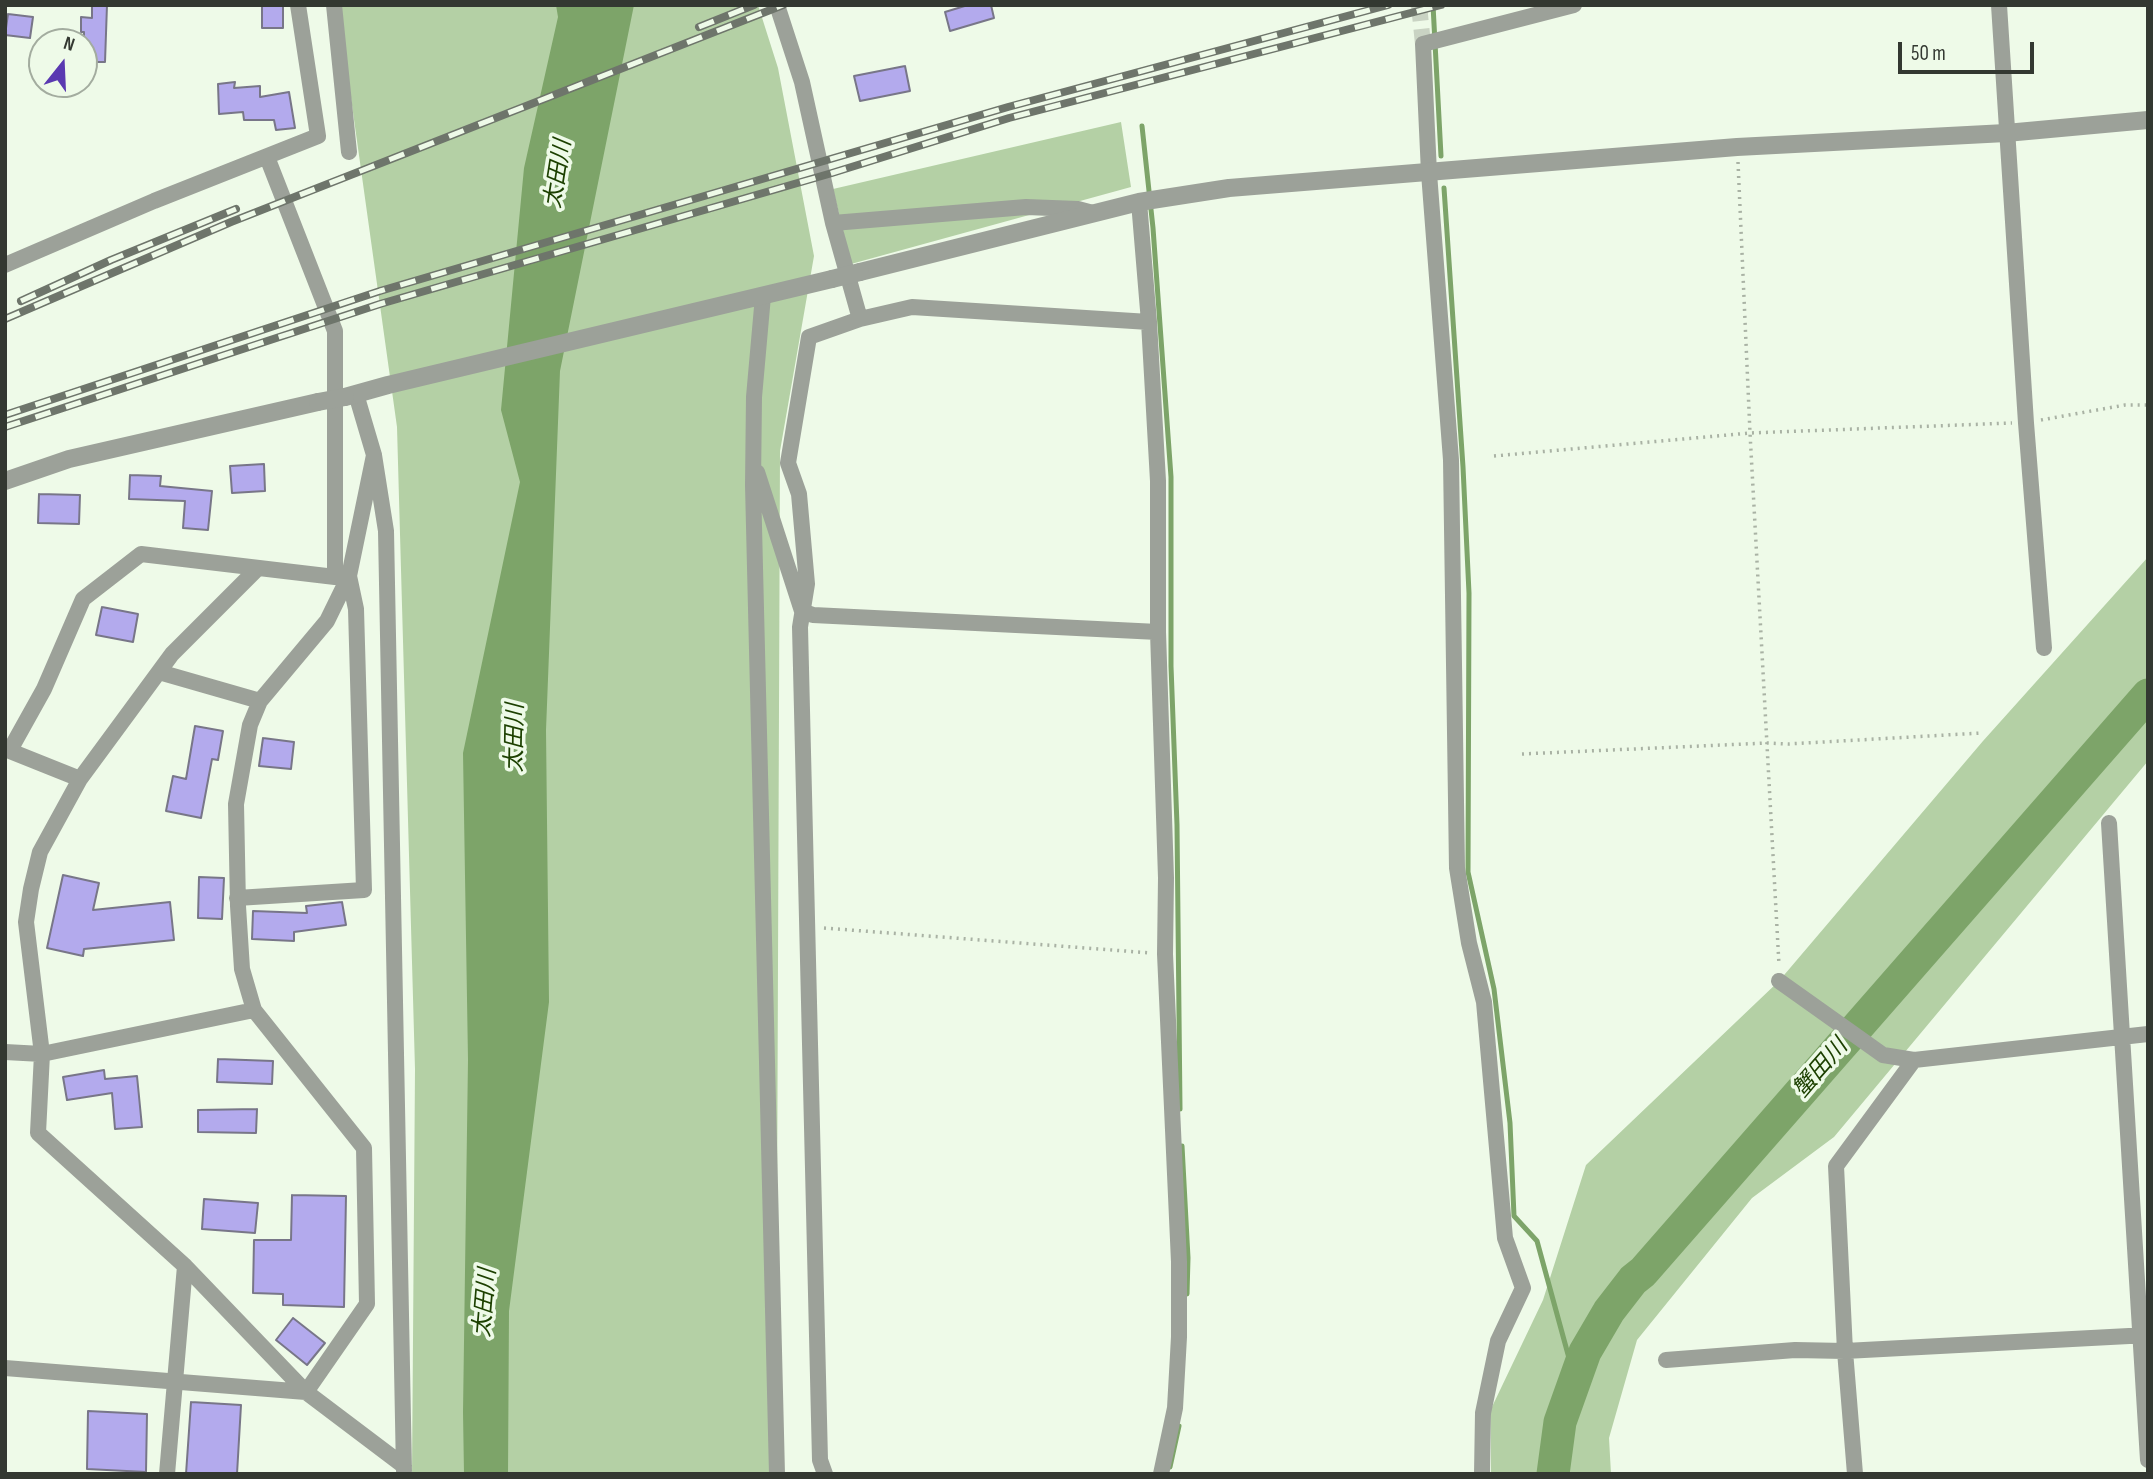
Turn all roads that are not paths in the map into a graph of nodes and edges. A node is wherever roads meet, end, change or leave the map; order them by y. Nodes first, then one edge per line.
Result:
1 (298, 5) edge
2 (334, 5) edge
3 (777, 5) edge
4 (1574, 5) edge
5 (1999, 5) edge
6 (2148, 120) edge
7 (2006, 133) junction
8 (349, 152) dead end
9 (267, 157) junction
10 (1429, 173) junction
11 (1139, 202) junction
12 (1093, 214) junction
13 (833, 223) junction
14 (5, 265) edge
15 (760, 297) junction
16 (860, 320) junction
17 (1149, 323) junction
18 (351, 396) junction
19 (374, 455) junction
20 (753, 464) junction
21 (5, 481) edge
22 (258, 568) junction
23 (342, 577) junction
24 (802, 611) junction
25 (1158, 632) junction
26 (2044, 648) dead end
27 (159, 672) junction
28 (260, 701) junction
29 (8, 750) edge
30 (80, 779) junction
31 (2109, 823) dead end
32 (237, 898) junction
33 (1779, 981) road end
34 (254, 1010) junction
35 (2148, 1034) edge
36 (2121, 1036) junction
37 (5, 1052) edge
38 (42, 1054) junction
39 (1914, 1060) junction
40 (185, 1266) junction
41 (2144, 1336) edge
42 (1845, 1351) junction
43 (1666, 1360) dead end
44 (5, 1368) edge
45 (174, 1382) junction
46 (306, 1392) junction
47 (2148, 1460) edge
48 (404, 1470) edge
49 (167, 1474) edge
50 (778, 1474) edge
51 (825, 1474) edge
52 (1161, 1474) edge
53 (1482, 1474) edge
54 (1854, 1474) edge

1 - 9 street
2 - 8 street
3 - 13 street
4 - 10 street
5 - 7 street
6 - 7 street
7 - 10 street
7 - 26 street
9 - 14 street
9 - 23 street
10 - 11 street
10 - 53 street
11 - 12 street
11 - 17 street
12 - 13 street
12 - 15 street, bridge
13 - 16 street
15 - 18 street
15 - 20 street
16 - 17 street
16 - 24 street
17 - 25 street
18 - 19 street
18 - 21 street, bridge
19 - 23 street
19 - 48 street
20 - 24 street
20 - 50 street
22 - 23 street
22 - 27 street
22 - 29 street
23 - 28 street
23 - 32 street
24 - 25 street
24 - 51 street
25 - 52 street
27 - 28 street
27 - 30 street
28 - 32 street
29 - 30 street
30 - 38 street
31 - 36 street
32 - 34 street
33 - 39 street
34 - 38 street
34 - 46 street
35 - 36 street
36 - 39 street
36 - 41 street
37 - 38 street
38 - 40 street
39 - 42 street
40 - 45 street
40 - 46 street
41 - 42 street
41 - 47 street
42 - 43 street
42 - 54 street
44 - 45 street
45 - 46 street
45 - 49 street
46 - 48 street

